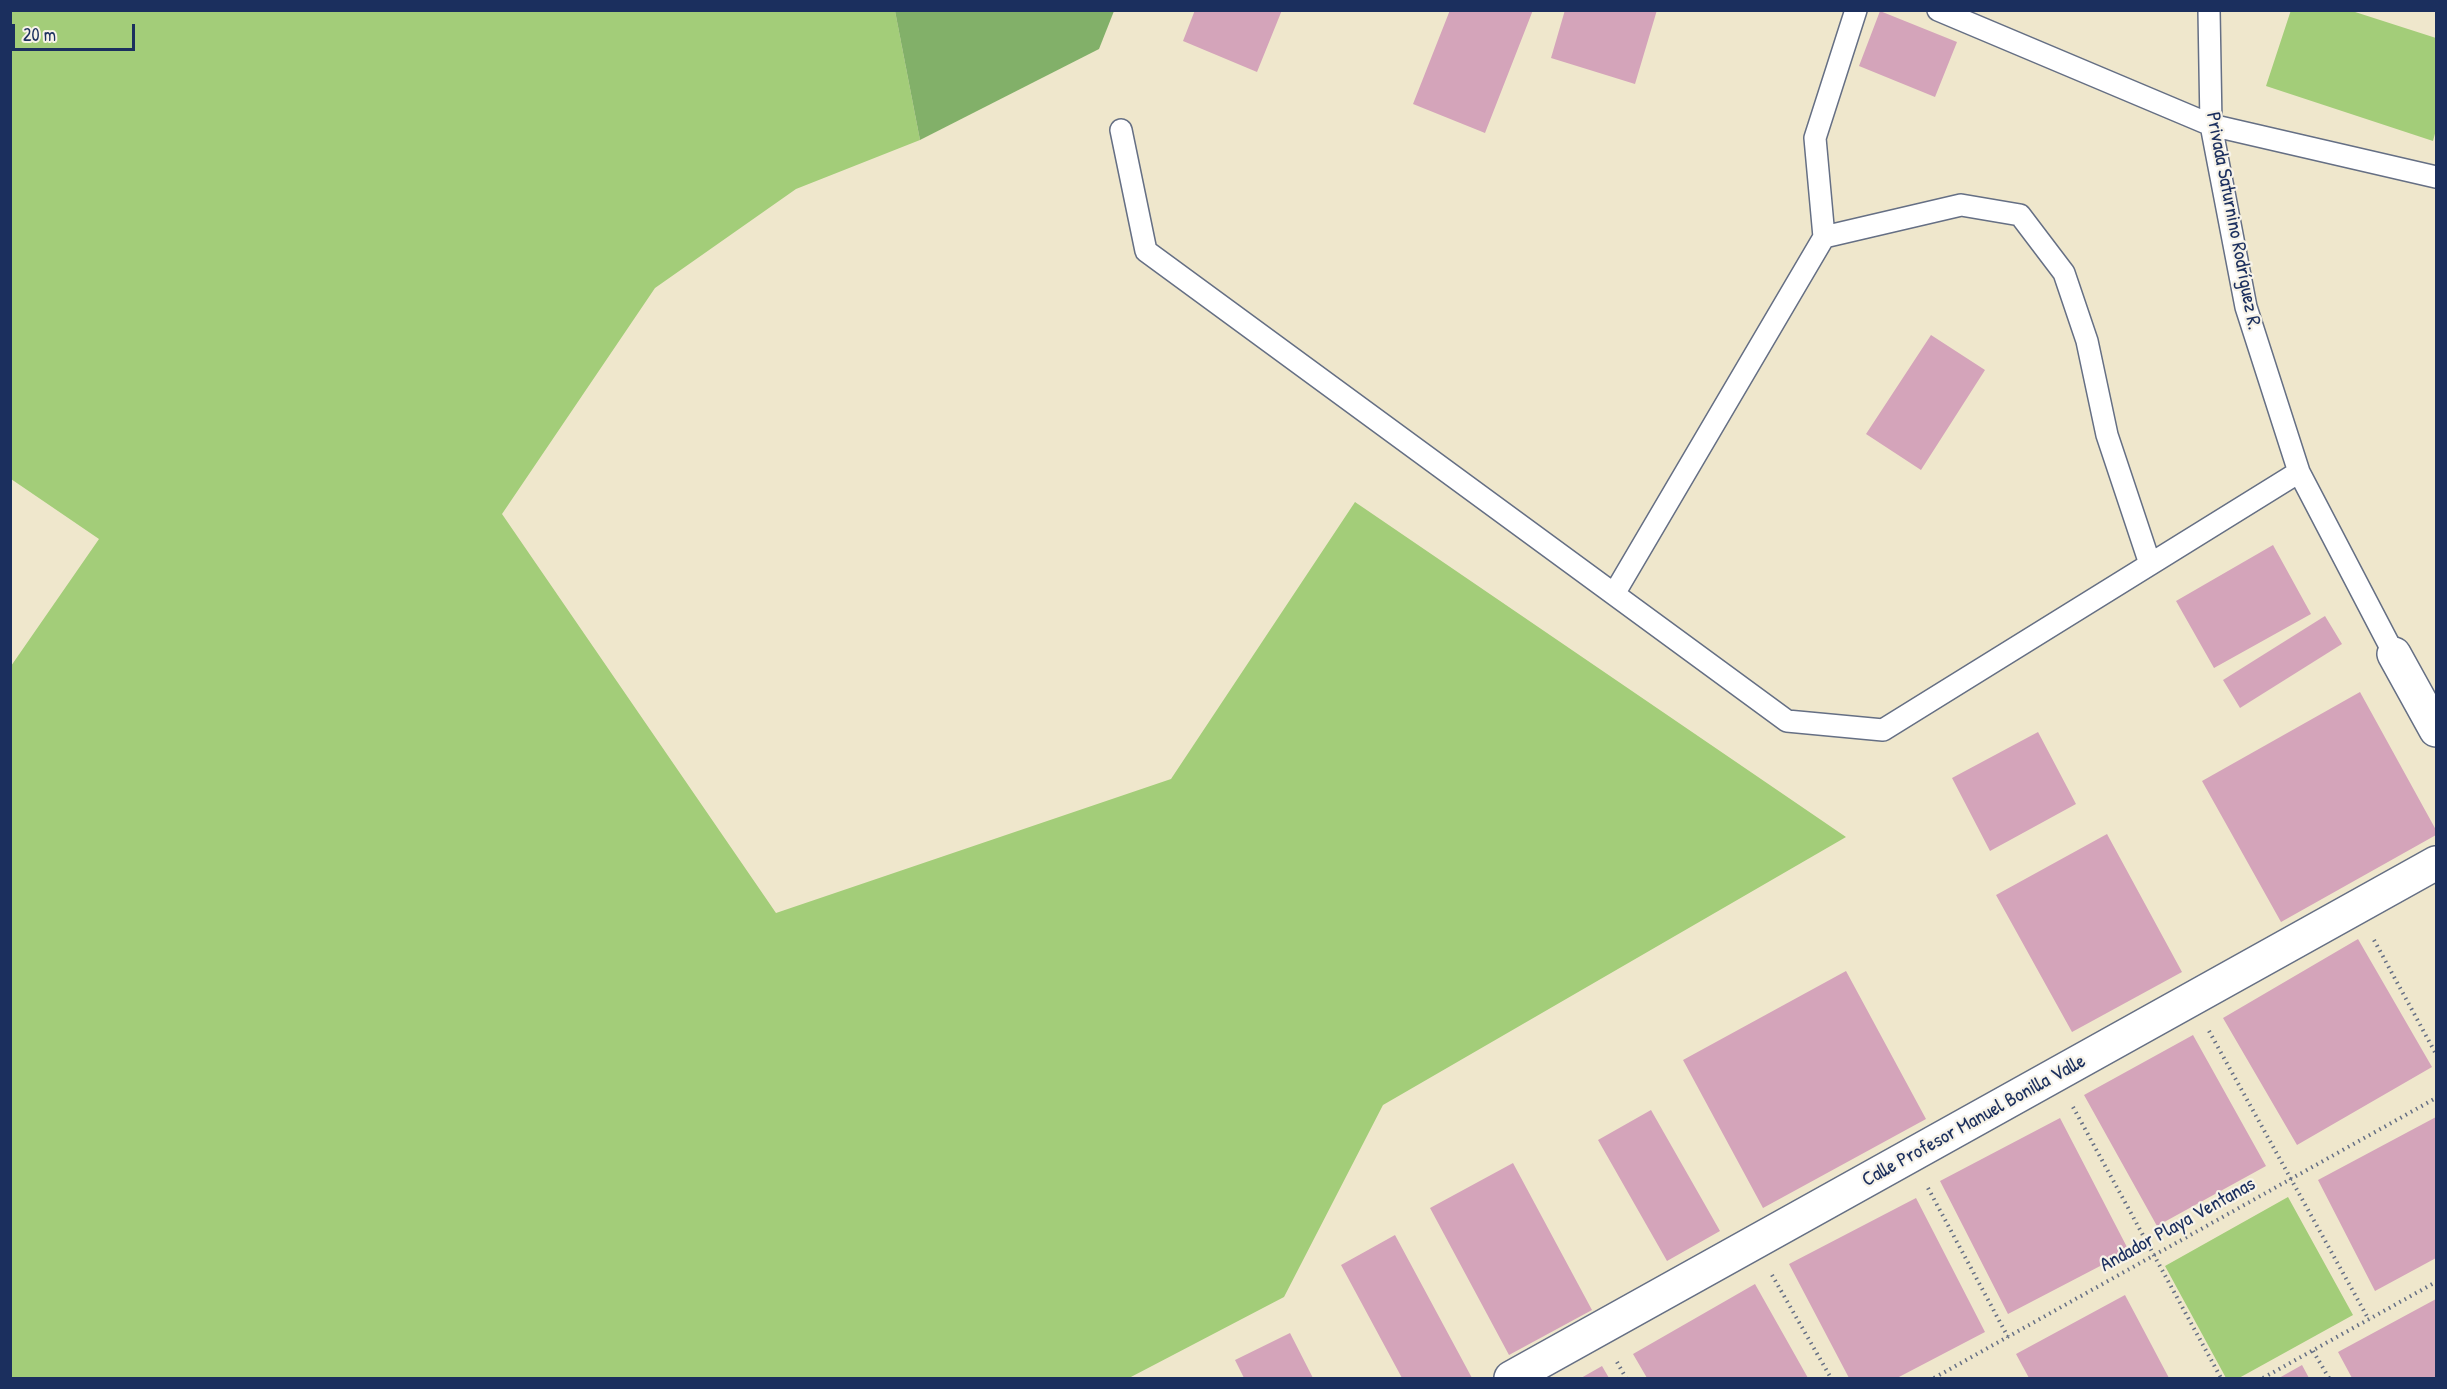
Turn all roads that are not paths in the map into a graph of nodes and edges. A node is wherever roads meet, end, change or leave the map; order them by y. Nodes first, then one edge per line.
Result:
1 (1856, 10) edge
2 (1938, 10) edge
3 (2209, 10) edge
4 (2211, 125) junction
5 (1121, 130) dead end
6 (2436, 177) edge
7 (1824, 237) junction
8 (2299, 472) junction
9 (2150, 564) junction
10 (1614, 594) junction
11 (2394, 654) joint
12 (2436, 730) edge
13 (2436, 863) edge
14 (1511, 1378) edge

1 - 7 lane
2 - 4 lane
3 - 4 lane, Privada Saturnino Rodríguez R.
4 - 6 lane
4 - 8 lane, Privada Saturnino Rodríguez R.
5 - 10 lane
7 - 9 lane
7 - 10 lane
8 - 9 lane
8 - 11 lane, Privada Saturnino Rodríguez R.
9 - 10 lane
11 - 12 street
13 - 14 street, Calle Profesor Manuel Bonilla Valle

